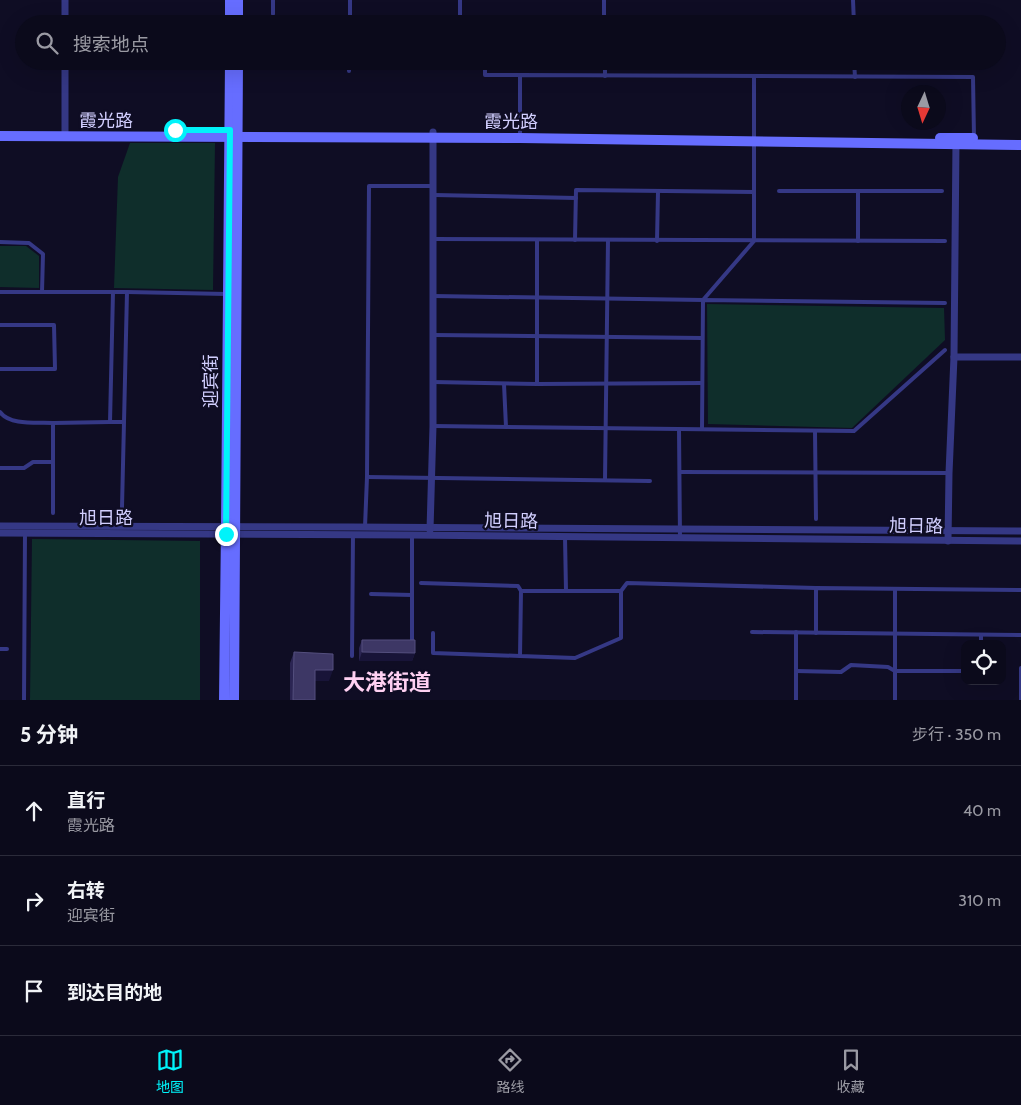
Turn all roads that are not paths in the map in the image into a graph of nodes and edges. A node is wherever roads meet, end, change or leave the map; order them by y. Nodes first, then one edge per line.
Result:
1 (65, 0) edge
2 (230, 0) edge
3 (238, 0) edge
4 (273, 0) edge
5 (350, 0) edge
6 (460, 0) edge
7 (604, 0) edge
8 (853, 0) edge
9 (272, 14) dead end
10 (65, 15) edge
11 (230, 15) edge
12 (238, 15) edge
13 (350, 15) edge
14 (460, 15) edge
15 (604, 15) edge
16 (854, 15) edge
17 (65, 70) edge
18 (230, 70) edge
19 (237, 70) edge
20 (484, 70) edge
21 (605, 70) edge
22 (855, 70) edge
23 (520, 75) junction
24 (605, 76) junction
25 (754, 76) junction
26 (855, 76) junction
27 (0, 129) edge
28 (65, 133) junction
29 (233, 134) junction
30 (433, 135) junction
31 (0, 136) edge
32 (520, 136) junction
33 (754, 138) junction
34 (1021, 139) edge
35 (956, 142) junction
36 (974, 142) junction
37 (1021, 145) edge
38 (434, 186) junction
39 (779, 191) dead end
40 (858, 191) junction
41 (942, 191) dead end
42 (658, 192) junction
43 (754, 192) junction
44 (434, 195) junction
45 (576, 198) junction
46 (434, 239) junction
47 (537, 240) junction
48 (575, 240) junction
49 (608, 240) junction
50 (657, 241) junction
51 (754, 241) junction
52 (858, 241) junction
53 (945, 241) dead end
54 (0, 242) edge
55 (0, 292) edge
56 (42, 292) junction
57 (113, 292) junction
58 (127, 292) junction
59 (228, 294) junction
60 (433, 296) junction
61 (537, 298) junction
62 (608, 299) junction
63 (703, 300) junction
64 (945, 303) dead end
65 (0, 325) edge
66 (433, 335) junction
67 (537, 336) junction
68 (608, 336) junction
69 (702, 338) junction
70 (945, 350) dead end
71 (954, 357) junction
72 (1021, 357) edge
73 (0, 369) edge
74 (433, 382) junction
75 (702, 383) junction
76 (504, 384) junction
77 (537, 384) junction
78 (607, 384) junction
79 (0, 412) edge
80 (110, 422) junction
81 (124, 422) junction
82 (53, 423) junction
83 (433, 426) junction
84 (506, 427) junction
85 (606, 428) junction
86 (680, 429) junction
87 (702, 429) junction
88 (815, 431) junction
89 (53, 462) junction
90 (0, 468) edge
91 (680, 472) junction
92 (815, 472) junction
93 (949, 473) junction
94 (367, 477) junction
95 (431, 478) junction
96 (605, 480) junction
97 (650, 482) dead end
98 (122, 507) dead end
99 (53, 513) dead end
100 (816, 519) dead end
101 (0, 526) edge
102 (353, 527) junction
103 (24, 529) junction
104 (680, 529) junction
105 (231, 530) junction
106 (365, 531) junction
107 (412, 531) junction
108 (430, 531) junction
109 (948, 531) junction
110 (1021, 531) edge
111 (0, 533) edge
112 (353, 535) junction
113 (565, 537) junction
114 (680, 538) junction
115 (948, 541) junction
116 (1021, 542) edge
117 (421, 583) dead end
118 (816, 588) junction
119 (895, 589) junction
120 (1021, 590) edge
121 (521, 591) junction
122 (566, 591) junction
123 (621, 591) junction
124 (371, 594) dead end
125 (412, 595) junction
126 (752, 632) dead end
127 (796, 632) junction
128 (433, 633) dead end
129 (816, 633) junction
130 (896, 634) junction
131 (981, 635) junction
132 (1021, 636) edge
133 (412, 640) edge
134 (981, 640) edge
135 (0, 649) edge
136 (7, 649) dead end
137 (352, 656) dead end
138 (520, 656) junction
139 (1021, 668) edge
140 (796, 671) junction
141 (896, 671) junction
142 (961, 671) edge
143 (24, 700) edge
144 (224, 700) edge
145 (234, 700) edge
146 (796, 700) edge
147 (895, 700) edge
148 (1021, 700) edge

1 - 10 street
2 - 11 main road
3 - 12 main road
4 - 9 lane
5 - 13 lane
6 - 14 lane
7 - 15 lane
8 - 16 lane
17 - 28 street
18 - 29 main road, 迎宾街
19 - 29 main road, 迎宾街
20 - 23 lane
21 - 24 lane
22 - 26 lane
23 - 24 lane
23 - 32 lane
24 - 25 lane
25 - 26 lane
25 - 33 lane
26 - 36 lane
27 - 28 main road, 霞光路
28 - 29 main road, 霞光路
28 - 31 main road, 霞光路
29 - 30 main road, 霞光路
29 - 59 main road, 迎宾街
29 - 105 main road, 迎宾街
30 - 32 main road, 霞光路
30 - 38 street
32 - 33 main road, 霞光路
33 - 35 main road, 霞光路
33 - 43 lane
34 - 36 main road, 霞光路
35 - 36 main road, 霞光路
35 - 71 street
36 - 37 main road, 霞光路
38 - 44 street
38 - 94 lane
39 - 40 lane
40 - 41 lane
40 - 52 lane
42 - 43 lane
42 - 45 lane
42 - 50 lane
43 - 51 lane
44 - 45 lane
44 - 46 street
45 - 48 lane
46 - 47 lane
46 - 60 street
47 - 48 lane
47 - 61 lane
48 - 49 lane
49 - 50 lane
49 - 62 lane
50 - 51 lane
51 - 52 lane
51 - 63 lane
52 - 53 lane
54 - 56 lane
55 - 56 lane
56 - 57 lane
57 - 58 lane
57 - 80 lane
58 - 59 lane
58 - 81 lane
59 - 105 main road, 迎宾街
60 - 61 lane
60 - 66 street
61 - 62 lane
61 - 67 lane
62 - 63 lane
62 - 68 lane
63 - 64 lane
63 - 69 lane
65 - 73 lane
66 - 67 lane
66 - 74 street
67 - 68 lane
67 - 77 lane
68 - 69 lane
68 - 78 lane
69 - 75 lane
70 - 88 lane
71 - 72 street
71 - 93 street
74 - 76 lane
74 - 83 street
75 - 78 lane
75 - 87 lane
76 - 77 lane
76 - 84 lane
77 - 78 lane
78 - 85 lane
79 - 82 lane
80 - 81 lane
80 - 82 lane
81 - 98 lane
82 - 89 lane
83 - 84 lane
83 - 95 street
84 - 85 lane
85 - 86 lane
85 - 96 lane
86 - 87 lane
86 - 91 lane
87 - 88 lane
88 - 92 lane
89 - 90 lane
89 - 99 lane
91 - 92 lane
91 - 104 lane
92 - 93 lane
92 - 100 lane
93 - 109 street
94 - 95 lane
94 - 106 lane
95 - 96 lane
95 - 108 street
96 - 97 lane
101 - 103 street, 旭日路
102 - 105 street, 旭日路
102 - 106 street, 旭日路
102 - 112 lane
103 - 105 street, 旭日路
103 - 111 street, 旭日路
103 - 143 lane
104 - 108 street, 旭日路
104 - 109 street, 旭日路
104 - 114 lane
105 - 112 street, 旭日路
105 - 144 main road, 迎宾街
105 - 145 main road, 迎宾街
106 - 107 street, 旭日路
106 - 112 street, 旭日路
107 - 108 street, 旭日路
107 - 125 lane
108 - 113 street, 旭日路
109 - 110 street, 旭日路
109 - 115 street
112 - 137 lane
113 - 114 street, 旭日路
113 - 122 lane
114 - 115 street, 旭日路
115 - 116 street, 旭日路
117 - 121 lane
118 - 119 lane
118 - 123 lane
118 - 129 lane
119 - 120 lane
119 - 130 lane
121 - 122 lane
121 - 138 lane
122 - 123 lane
123 - 138 lane
124 - 125 lane
125 - 133 lane
126 - 127 lane
127 - 129 lane
127 - 140 lane
128 - 138 lane
129 - 130 lane
130 - 131 lane
130 - 141 lane
131 - 132 lane
131 - 134 lane
135 - 136 lane
139 - 148 lane
140 - 141 lane
140 - 146 lane
141 - 142 lane
141 - 147 lane

